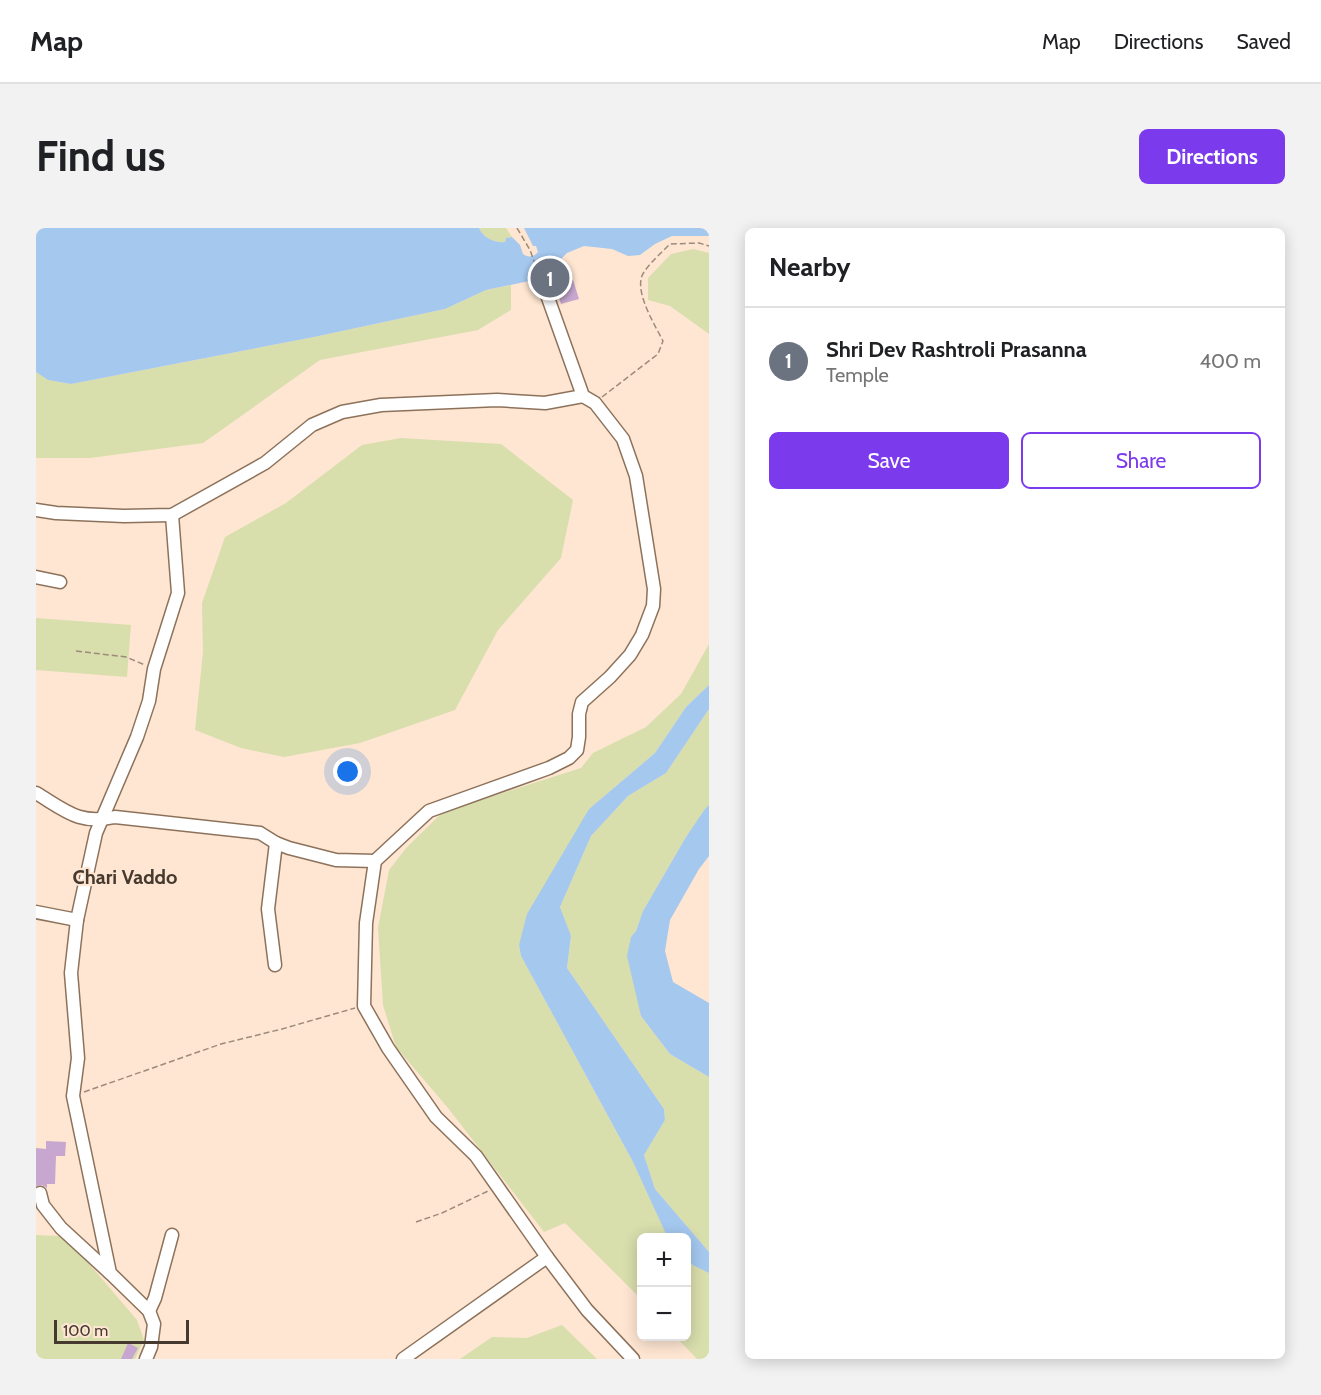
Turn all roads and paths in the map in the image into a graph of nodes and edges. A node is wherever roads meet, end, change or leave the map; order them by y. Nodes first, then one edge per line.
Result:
1 (517, 228) edge
2 (709, 246) edge
3 (547, 295) joint
4 (583, 396) junction
5 (595, 403) junction
6 (36, 510) edge
7 (172, 515) junction
8 (36, 577) edge
9 (60, 582) dead end
10 (76, 651) dead end
11 (154, 669) junction
12 (36, 793) edge
13 (101, 820) junction
14 (276, 843) junction
15 (375, 861) junction
16 (36, 912) edge
17 (77, 920) junction
18 (275, 965) dead end
19 (364, 1006) junction
20 (73, 1096) junction
21 (497, 1186) junction
22 (40, 1193) dead end
23 (416, 1222) dead end
24 (172, 1235) dead end
25 (547, 1257) junction
26 (110, 1274) junction
27 (149, 1311) junction
28 (146, 1359) edge
29 (403, 1359) edge
30 (633, 1359) edge

1 - 3 path
2 - 5 path
3 - 4 street
4 - 5 street
4 - 7 street
5 - 15 street
6 - 7 street
7 - 11 street
8 - 9 street
10 - 11 path
11 - 13 street
12 - 13 street
13 - 14 street
13 - 17 street
14 - 15 street
14 - 18 street
15 - 19 street
16 - 17 street
17 - 20 street
19 - 20 path
19 - 21 street
20 - 26 street
21 - 23 path
21 - 25 street
22 - 26 street
24 - 27 street
25 - 29 street
25 - 30 street
26 - 27 street
27 - 28 street

